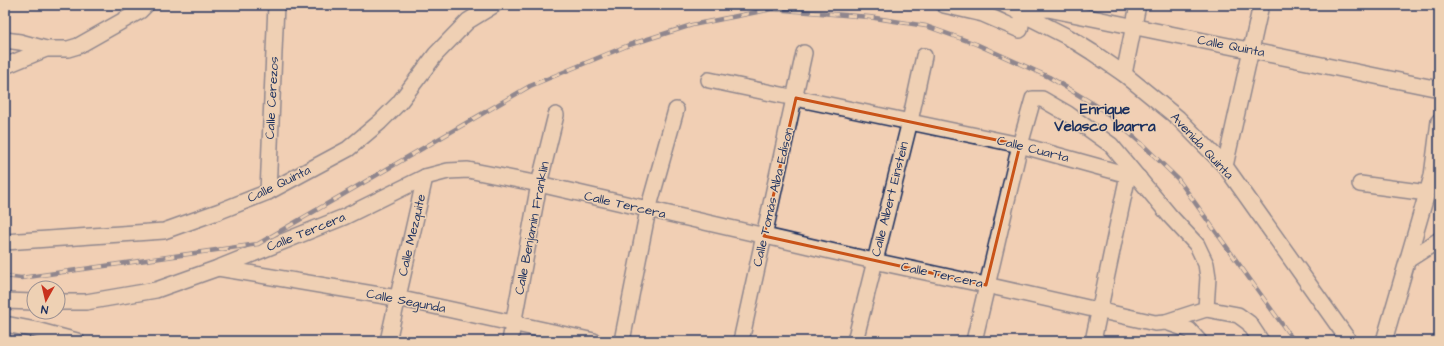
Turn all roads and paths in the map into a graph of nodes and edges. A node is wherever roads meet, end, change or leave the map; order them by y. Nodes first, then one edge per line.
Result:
1 (146, 5) edge
2 (276, 5) edge
3 (494, 5) edge
4 (944, 5) edge
5 (1005, 5) edge
6 (1138, 5) edge
7 (1261, 5) edge
8 (1024, 9) edge
9 (1133, 27) junction
10 (5, 40) edge
11 (46, 49) junction
12 (1251, 50) junction
13 (804, 53) dead end
14 (924, 56) dead end
15 (5, 66) edge
16 (1124, 74) junction
17 (709, 80) dead end
18 (1439, 89) edge
19 (796, 98) junction
20 (676, 110) dead end
21 (556, 115) dead end
22 (910, 121) junction
23 (1439, 121) edge
24 (1020, 145) junction
25 (1225, 166) junction
26 (1133, 176) junction
27 (425, 177) junction
28 (540, 184) junction
29 (1360, 184) dead end
30 (1432, 185) edge
31 (268, 192) junction
32 (648, 210) junction
33 (764, 236) junction
34 (1439, 240) edge
35 (5, 242) edge
36 (1408, 260) junction
37 (874, 261) junction
38 (218, 268) junction
39 (986, 285) junction
40 (397, 298) junction
41 (5, 301) edge
42 (26, 302) edge
43 (66, 302) edge
44 (1206, 309) junction
45 (1100, 311) junction
46 (1166, 322) junction
47 (5, 324) edge
48 (514, 324) junction
49 (77, 341) edge
50 (388, 341) edge
51 (510, 341) edge
52 (594, 341) edge
53 (622, 341) edge
54 (741, 341) edge
55 (855, 341) edge
56 (974, 341) edge
57 (1093, 341) edge
58 (1199, 341) edge
59 (1261, 341) edge
60 (1348, 341) edge
61 (1384, 341) edge

1 - 11 street
2 - 31 street, Calle Cerezos
3 - 31 street, Calle Quinta
4 - 8 street
5 - 8 street, Avenida Quinta
6 - 9 street
7 - 12 street
8 - 9 street, Calle Quinta
8 - 16 street, Avenida Quinta
9 - 12 street, Calle Quinta
9 - 16 street
10 - 11 street
11 - 15 street
12 - 18 street, Calle Quinta
12 - 25 street
13 - 19 street, Calle Tomás Alba Edison
14 - 22 street, Calle Albert Einstein
16 - 25 street, Avenida Quinta
17 - 19 street, Calle Cuarta
19 - 22 street, Calle Cuarta
19 - 33 street, Calle Tomás Alba Edison
20 - 32 street
21 - 28 street, Calle Benjamín Franklin
22 - 24 street, Calle Cuarta
22 - 37 street, Calle Albert Einstein
23 - 30 street
24 - 26 street, Calle Cuarta
24 - 26 street
24 - 39 street
25 - 60 street, Avenida Quinta
26 - 44 street
26 - 45 street
27 - 28 street, Calle Tercera
27 - 38 street, Calle Tercera
27 - 40 street, Calle Mezquite
28 - 32 street, Calle Tercera
28 - 48 street, Calle Benjamín Franklin
29 - 30 street
30 - 36 street
31 - 35 street, Calle Quinta
32 - 33 street, Calle Tercera
32 - 53 street
33 - 37 street, Calle Tercera
33 - 54 street, Calle Tomás Alba Edison
34 - 36 street
36 - 61 street
37 - 39 street, Calle Tercera
37 - 55 street, Calle Albert Einstein
38 - 40 street, Calle Segunda
38 - 43 street, Calle Tercera
39 - 45 street, Calle Tercera
39 - 56 street
40 - 48 street, Calle Segunda
40 - 50 street, Calle Mezquite
41 - 42 street
44 - 46 street, Calle Tercera
44 - 59 street
45 - 46 street, Calle Tercera
45 - 57 street
46 - 58 street
47 - 49 street
48 - 51 street, Calle Benjamín Franklin
48 - 52 street, Calle Segunda

